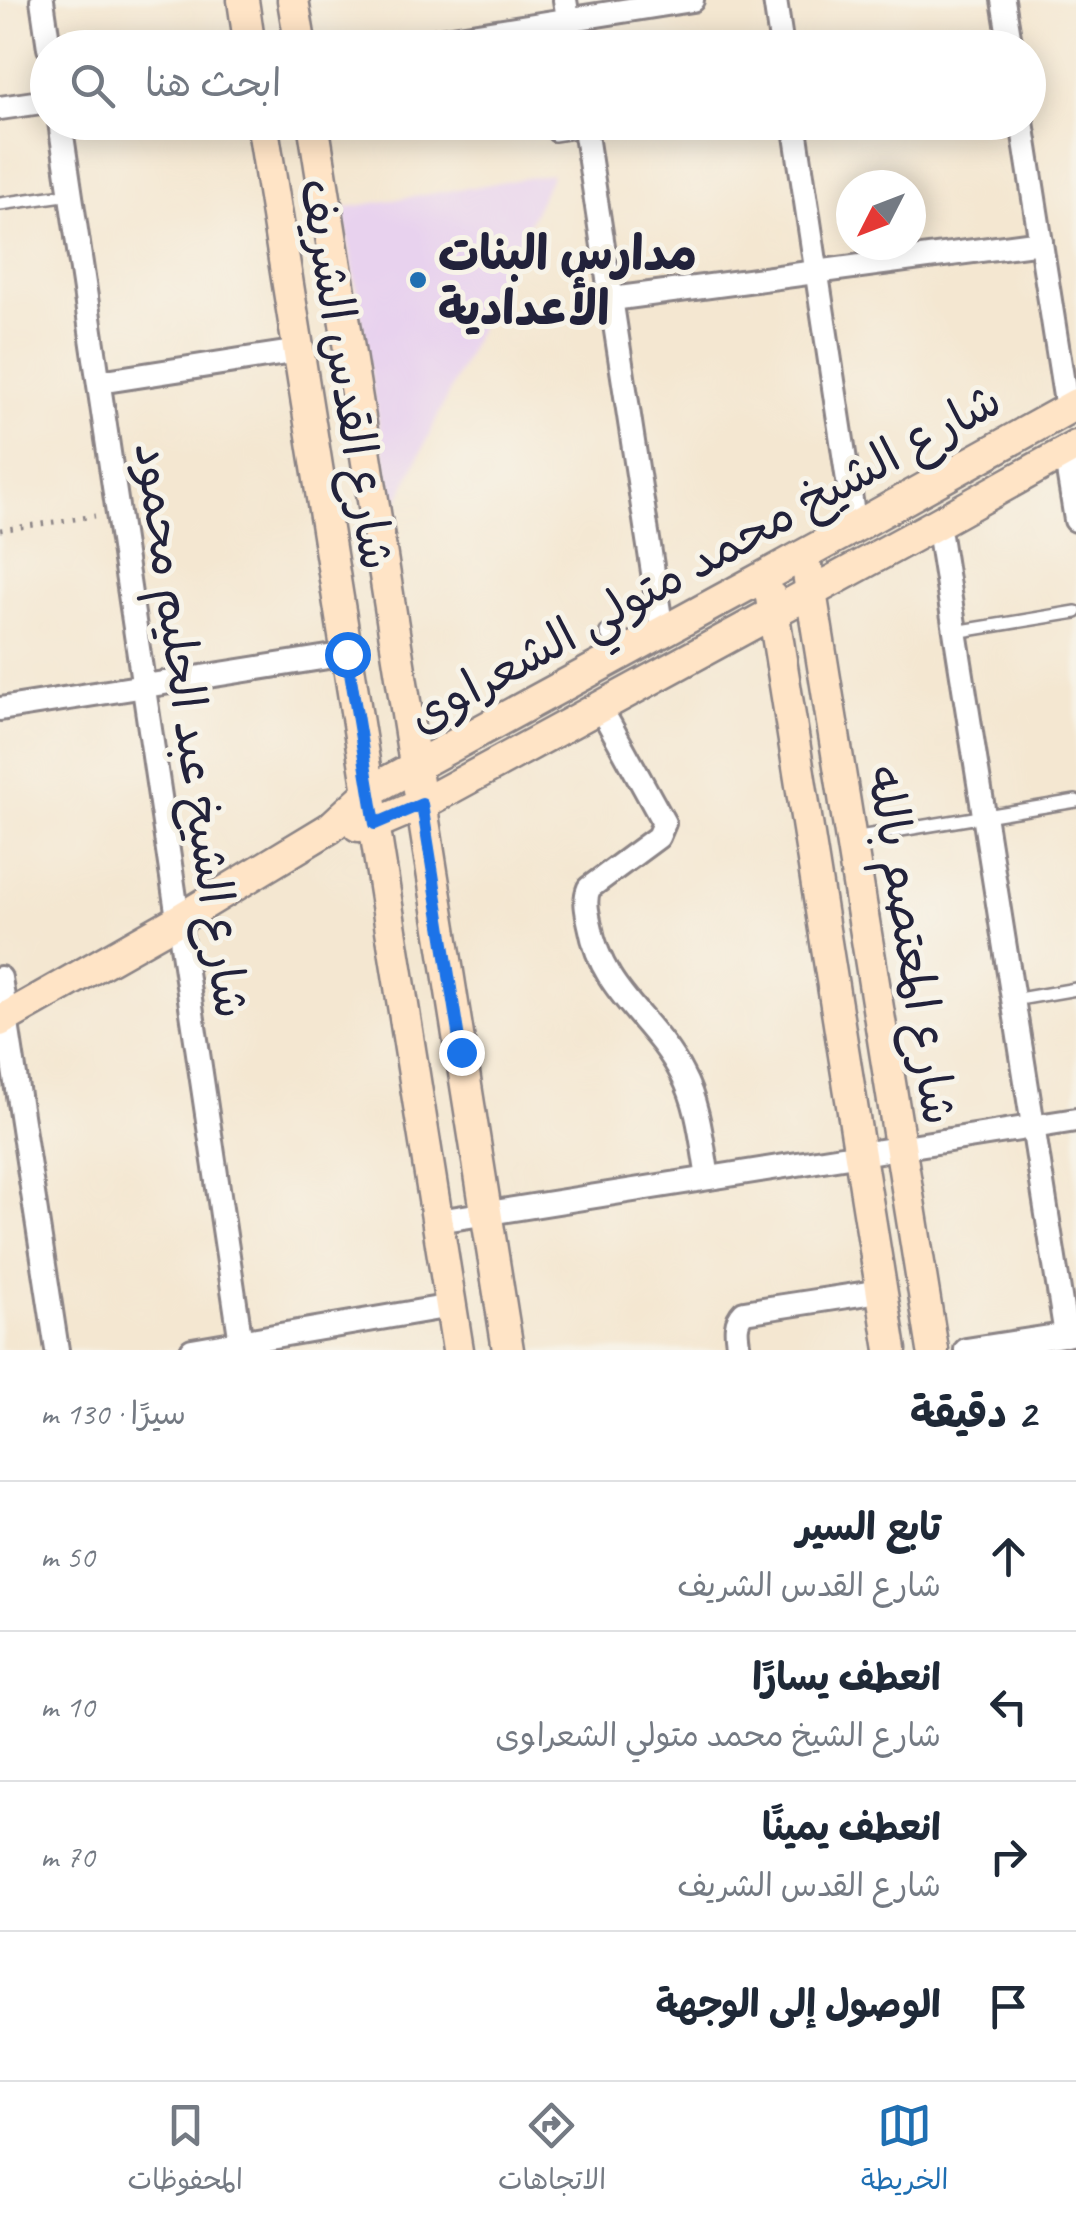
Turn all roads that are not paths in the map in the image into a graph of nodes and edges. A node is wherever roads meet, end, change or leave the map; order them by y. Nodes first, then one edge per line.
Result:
1 (42, 0) edge
2 (243, 0) edge
3 (294, 0) edge
4 (692, 0) edge
5 (775, 0) edge
6 (1003, 0) edge
7 (567, 10) edge
8 (46, 30) edge
9 (247, 30) edge
10 (298, 30) edge
11 (473, 30) edge
12 (779, 30) edge
13 (1008, 30) edge
14 (30, 104) edge
15 (0, 108) edge
16 (63, 140) edge
17 (265, 140) edge
18 (316, 140) edge
19 (587, 140) edge
20 (797, 140) edge
21 (1025, 140) edge
22 (71, 194) junction
23 (0, 204) edge
24 (1041, 242) junction
25 (816, 272) junction
26 (613, 306) junction
27 (582, 318) dead end
28 (299, 351) junction
29 (99, 382) junction
30 (1072, 406) edge
31 (1071, 449) edge
32 (1076, 520) edge
33 (938, 524) junction
34 (856, 527) junction
35 (805, 554) junction
36 (767, 574) junction
37 (811, 592) junction
38 (773, 612) junction
39 (1076, 612) edge
40 (662, 631) junction
41 (956, 632) junction
42 (347, 654) junction
43 (144, 686) junction
44 (600, 707) junction
45 (0, 709) edge
46 (416, 766) junction
47 (370, 791) junction
48 (1076, 801) edge
49 (422, 804) junction
50 (984, 816) junction
51 (375, 824) junction
52 (330, 828) junction
53 (850, 838) junction
54 (178, 920) junction
55 (0, 978) edge
56 (1076, 990) edge
57 (1013, 1000) junction
58 (3, 1019) edge
59 (1076, 1120) edge
60 (1033, 1126) junction
61 (900, 1148) junction
62 (860, 1154) junction
63 (708, 1178) junction
64 (487, 1213) junction
65 (438, 1221) junction
66 (882, 1291) junction
67 (451, 1306) junction
68 (1071, 1334) edge
69 (242, 1346) edge
70 (57, 1350) edge
71 (192, 1350) edge
72 (458, 1350) edge
73 (508, 1350) edge
74 (739, 1350) edge
75 (891, 1350) edge
76 (933, 1350) edge
77 (966, 1350) edge

1 - 8 street
2 - 9 street
3 - 10 street
4 - 7 street
5 - 12 street
6 - 13 street
7 - 11 street
14 - 15 street
16 - 22 street, شارع الشيخ عبد الحليم محمود
17 - 28 street, شارع القدس الشريف
18 - 46 street, شارع القدس الشريف
19 - 26 street
20 - 25 street
21 - 24 street
22 - 23 lane
22 - 29 street, شارع الشيخ عبد الحليم محمود
24 - 25 street
24 - 30 street
25 - 26 street
25 - 34 street
26 - 27 lane
26 - 40 street
28 - 29 street
28 - 42 street, شارع القدس الشريف
29 - 43 street, شارع الشيخ عبد الحليم محمود
30 - 34 street, شارع الشيخ محمد متولي الشعراوى
31 - 32 street
31 - 33 street, شارع الشيخ محمد متولي الشعراوى
33 - 37 street, شارع الشيخ محمد متولي الشعراوى
33 - 41 street
34 - 35 street, شارع الشيخ محمد متولي الشعراوى
35 - 36 street, شارع الشيخ محمد متولي الشعراوى
35 - 37 street, شارع المعتصم بالله
36 - 38 street, شارع المعتصم بالله
36 - 40 street, شارع الشيخ محمد متولي الشعراوى
37 - 38 street, شارع الشيخ محمد متولي الشعراوى
37 - 53 street, شارع المعتصم بالله
38 - 44 street, شارع الشيخ محمد متولي الشعراوى
38 - 62 street, شارع المعتصم بالله
39 - 41 lane
40 - 46 street, شارع الشيخ محمد متولي الشعراوى
41 - 50 street
42 - 43 street
42 - 47 street, شارع القدس الشريف
43 - 45 street
43 - 54 street, شارع الشيخ عبد الحليم محمود
44 - 49 street, شارع الشيخ محمد متولي الشعراوى
44 - 63 street
46 - 47 street, شارع الشيخ محمد متولي الشعراوى
46 - 49 street, شارع القدس الشريف
47 - 51 street, شارع القدس الشريف
47 - 52 street, شارع الشيخ محمد متولي الشعراوى
48 - 50 lane
49 - 51 street, شارع الشيخ محمد متولي الشعراوى
49 - 64 street, شارع القدس الشريف
50 - 53 lane
50 - 57 street
51 - 52 street, شارع الشيخ محمد متولي الشعراوى
51 - 65 street, شارع القدس الشريف
52 - 54 street, شارع الشيخ محمد متولي الشعراوى
53 - 61 street, شارع المعتصم بالله
54 - 58 street, شارع الشيخ محمد متولي الشعراوى
54 - 69 street, شارع الشيخ عبد الحليم محمود
55 - 58 street
56 - 57 lane
57 - 60 street
58 - 70 street
59 - 60 street
60 - 61 street
60 - 68 street
61 - 62 street
61 - 76 street, شارع المعتصم بالله
62 - 63 street
62 - 66 street, شارع المعتصم بالله
63 - 64 street
64 - 65 street
64 - 73 street, شارع القدس الشريف
65 - 67 street, شارع القدس الشريف
66 - 74 street
66 - 75 street, شارع المعتصم بالله
67 - 69 street
67 - 72 street, شارع القدس الشريف
68 - 77 street
69 - 71 street

